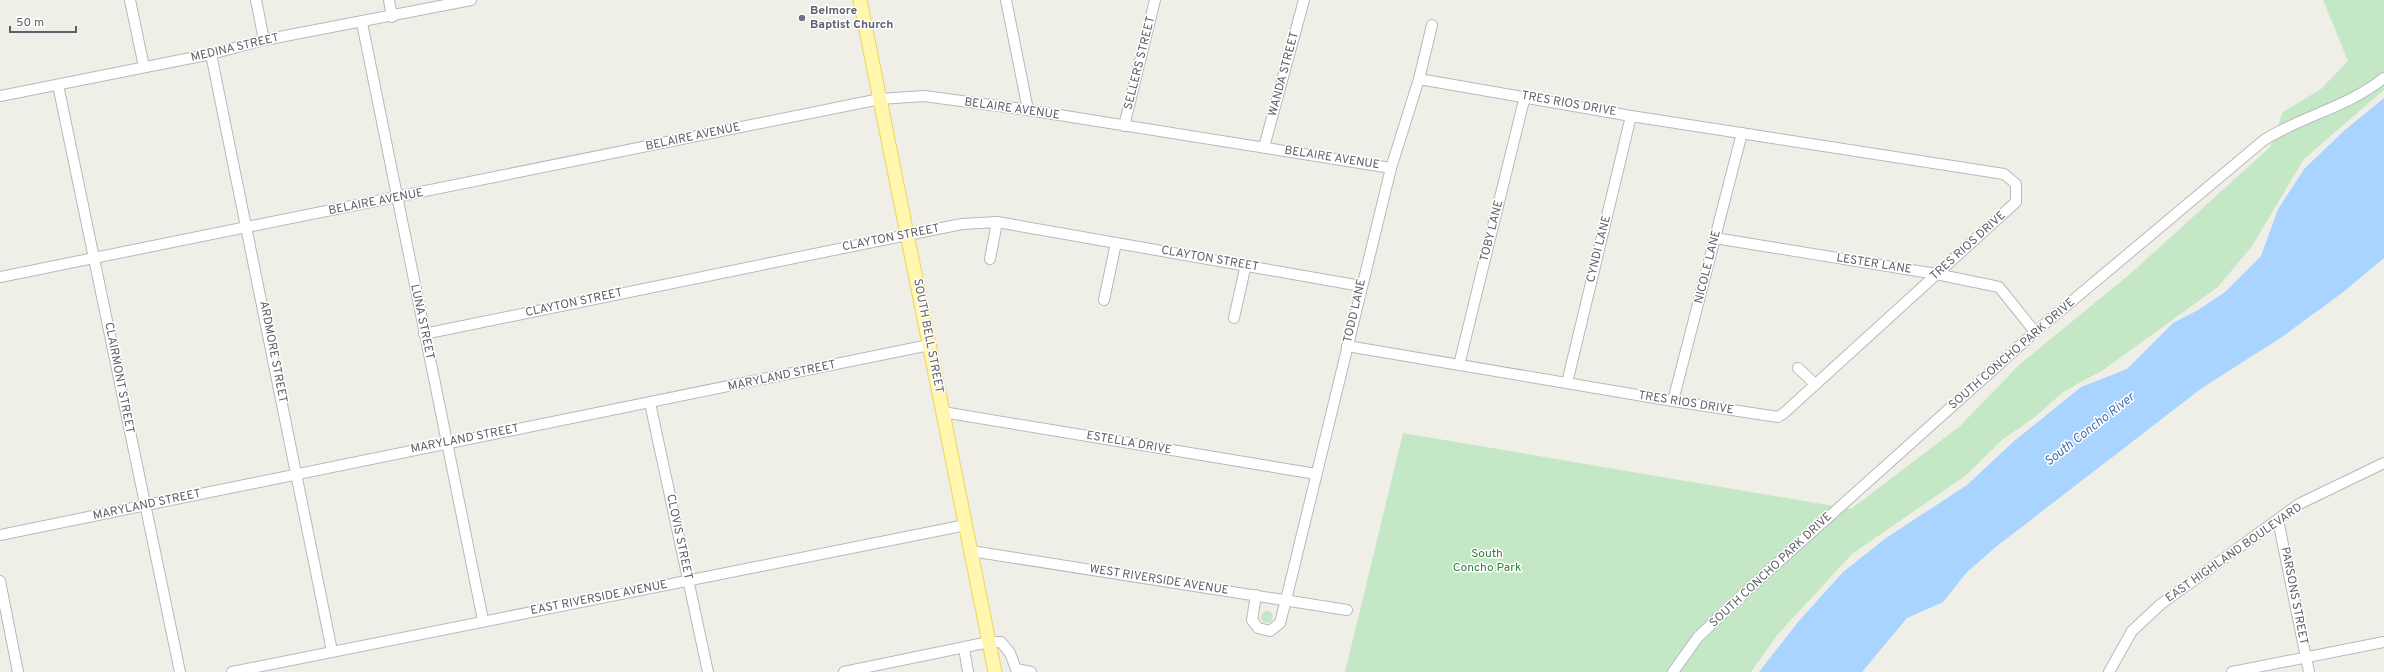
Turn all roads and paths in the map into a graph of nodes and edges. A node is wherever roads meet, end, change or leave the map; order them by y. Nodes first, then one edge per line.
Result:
1 (130, 0) edge
2 (256, 0) edge
3 (389, 0) edge
4 (471, 0) edge
5 (860, 0) edge
6 (1006, 0) edge
7 (1155, 0) edge
8 (1304, 0) edge
9 (392, 16) junction
10 (362, 23) junction
11 (1432, 25) dead end
12 (264, 40) junction
13 (211, 54) junction
14 (144, 67) junction
15 (2384, 78) edge
16 (1419, 79) junction
17 (58, 85) junction
18 (0, 96) edge
19 (1525, 96) junction
20 (880, 99) junction
21 (1028, 110) junction
22 (1631, 116) junction
23 (1124, 126) junction
24 (1742, 133) junction
25 (1264, 147) junction
26 (1391, 168) junction
27 (397, 198) junction
28 (997, 222) junction
29 (247, 227) junction
30 (907, 235) junction
31 (1715, 238) junction
32 (1116, 243) junction
33 (95, 257) junction
34 (990, 259) dead end
35 (1246, 264) junction
36 (1936, 274) junction
37 (0, 277) edge
38 (1361, 286) junction
39 (1104, 300) dead end
40 (1234, 318) dead end
41 (2035, 332) junction
42 (424, 334) junction
43 (929, 345) junction
44 (1347, 346) junction
45 (1459, 365) junction
46 (1798, 368) dead end
47 (1567, 383) junction
48 (1815, 384) junction
49 (1673, 401) junction
50 (650, 403) junction
51 (943, 412) junction
52 (448, 442) junction
53 (2384, 463) edge
54 (297, 473) junction
55 (1316, 474) junction
56 (145, 506) junction
57 (2278, 520) junction
58 (966, 525) junction
59 (0, 535) edge
60 (971, 551) junction
61 (0, 581) edge
62 (688, 581) junction
63 (1256, 595) junction
64 (1286, 600) junction
65 (1347, 610) dead end
66 (483, 620) junction
67 (989, 642) junction
68 (2384, 642) edge
69 (964, 648) junction
70 (332, 650) junction
71 (2306, 657) junction
72 (1017, 670) edge
73 (18, 672) edge
74 (180, 672) edge
75 (232, 672) edge
76 (708, 672) edge
77 (844, 672) edge
78 (968, 672) edge
79 (995, 672) edge
80 (1031, 672) edge
81 (1673, 672) edge
82 (2109, 672) edge
83 (2232, 672) edge
84 (2309, 672) edge

1 - 14 street
2 - 12 street
3 - 9 street
4 - 9 street, MEDINA STREET
5 - 20 main road, SOUTH BELL STREET
6 - 21 street
7 - 23 street, SELLERS STREET
8 - 25 street, WANDA STREET
9 - 10 street, MEDINA STREET
10 - 12 street, MEDINA STREET
10 - 27 street, LUNA STREET
11 - 16 street, TODD LANE
12 - 13 street, MEDINA STREET
13 - 14 street, MEDINA STREET
13 - 29 street, ARDMORE STREET
14 - 17 street, MEDINA STREET
15 - 41 street, SOUTH CONCHO PARK DRIVE
16 - 19 street, TRES RIOS DRIVE
16 - 26 street, TODD LANE
17 - 18 street, MEDINA STREET
17 - 33 street, CLAIRMONT STREET
19 - 22 street, TRES RIOS DRIVE
19 - 45 street, TOBY LANE
20 - 21 street, BELAIRE AVENUE
20 - 27 street, BELAIRE AVENUE
20 - 30 main road, SOUTH BELL STREET
21 - 23 street, BELAIRE AVENUE
22 - 24 street, TRES RIOS DRIVE
22 - 47 street, CYNDI LANE
23 - 25 street, BELAIRE AVENUE
24 - 31 street, NICOLE LANE
24 - 36 street, TRES RIOS DRIVE
25 - 26 street, BELAIRE AVENUE
26 - 38 street, TODD LANE
27 - 29 street, BELAIRE AVENUE
27 - 42 street, LUNA STREET
28 - 30 street, CLAYTON STREET
28 - 32 street, CLAYTON STREET
28 - 34 street
29 - 33 street, BELAIRE AVENUE
29 - 54 street, ARDMORE STREET
30 - 42 street, CLAYTON STREET
30 - 43 main road, SOUTH BELL STREET
31 - 36 street, LESTER LANE
31 - 49 street, NICOLE LANE
32 - 35 street, CLAYTON STREET
32 - 39 street
33 - 37 street, BELAIRE AVENUE
33 - 56 street, CLAIRMONT STREET
35 - 38 street, CLAYTON STREET
35 - 40 street
36 - 41 street, LESTER LANE
36 - 48 street, TRES RIOS DRIVE
38 - 44 street, TODD LANE
41 - 81 street, SOUTH CONCHO PARK DRIVE
42 - 52 street, LUNA STREET
43 - 50 street, MARYLAND STREET
43 - 51 main road, SOUTH BELL STREET
44 - 45 street, TRES RIOS DRIVE
44 - 55 street, TODD LANE
45 - 47 street, TRES RIOS DRIVE
46 - 48 street
47 - 49 street, TRES RIOS DRIVE
48 - 49 street, TRES RIOS DRIVE
50 - 52 street, MARYLAND STREET
50 - 62 street, CLOVIS STREET
51 - 55 street, ESTELLA DRIVE
51 - 58 main road, SOUTH BELL STREET
52 - 54 street, MARYLAND STREET
52 - 66 street, LUNA STREET
53 - 57 street, EAST HIGHLAND BOULEVARD
54 - 56 street, MARYLAND STREET
54 - 70 street, ARDMORE STREET
55 - 64 street, TODD LANE
56 - 59 street, MARYLAND STREET
56 - 74 street, CLAIRMONT STREET
57 - 71 street, PARSONS STREET
57 - 82 street, EAST HIGHLAND BOULEVARD
58 - 60 main road, SOUTH BELL STREET
58 - 62 street, EAST RIVERSIDE AVENUE
60 - 63 street, WEST RIVERSIDE AVENUE
60 - 67 main road, SOUTH BELL STREET
61 - 73 street
62 - 66 street, EAST RIVERSIDE AVENUE
62 - 76 street, CLOVIS STREET
63 - 64 street, WEST RIVERSIDE AVENUE
63 - 64 street, TODD LANE
64 - 65 street, WEST RIVERSIDE AVENUE
66 - 70 street, EAST RIVERSIDE AVENUE
67 - 69 street
67 - 72 street
67 - 79 main road, SOUTH BELL STREET
68 - 71 street
69 - 77 street
69 - 78 street
70 - 75 street, EAST RIVERSIDE AVENUE
71 - 83 street
71 - 84 street, PARSONS STREET
72 - 80 street

